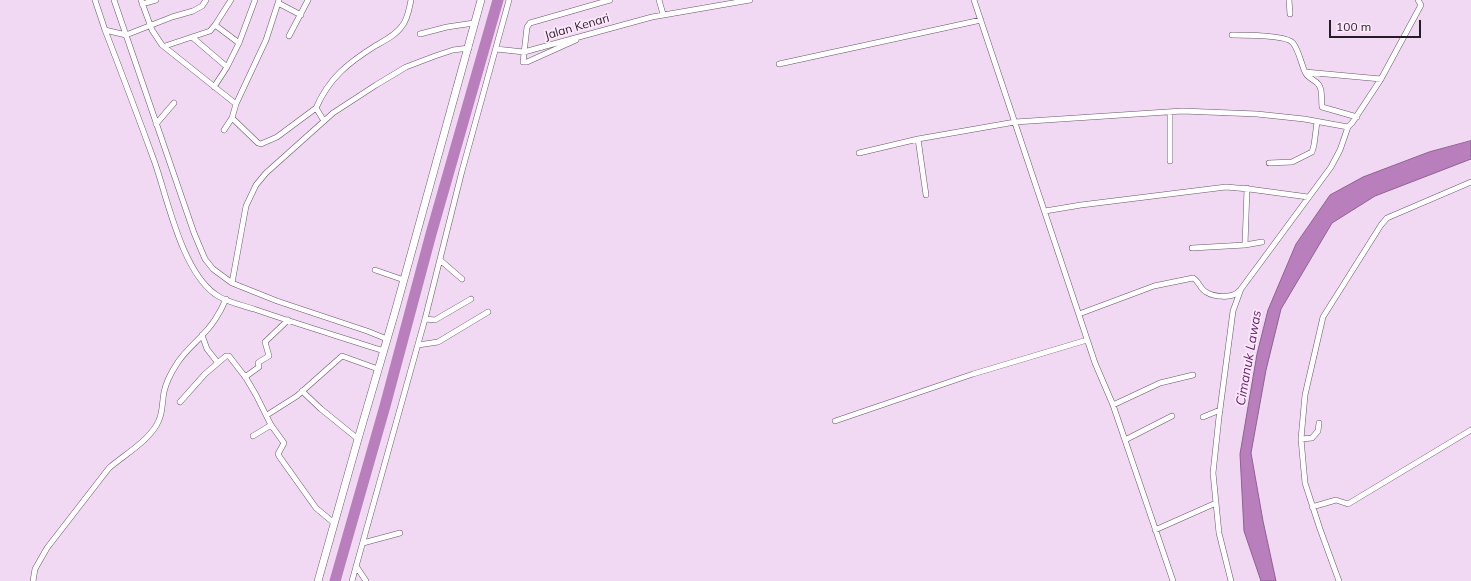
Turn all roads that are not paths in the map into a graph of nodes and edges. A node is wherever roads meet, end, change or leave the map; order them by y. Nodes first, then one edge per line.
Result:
1 (95, 0) edge
2 (114, 0) edge
3 (156, 0) edge
4 (206, 0) edge
5 (231, 0) edge
6 (255, 0) edge
7 (308, 0) edge
8 (411, 0) edge
9 (481, 0) edge
10 (509, 0) edge
11 (610, 0) edge
12 (659, 0) edge
13 (750, 0) edge
14 (974, 0) edge
15 (1288, 0) edge
16 (1418, 0) edge
17 (279, 1) edge
18 (142, 2) edge
19 (663, 14) junction
20 (1290, 14) dead end
21 (301, 15) junction
22 (981, 20) junction
23 (474, 23) junction
24 (215, 25) junction
25 (150, 26) junction
26 (108, 31) junction
27 (592, 32) junction
28 (420, 34) dead end
29 (123, 35) junction
30 (1232, 35) dead end
31 (289, 36) dead end
32 (192, 37) junction
33 (240, 43) junction
34 (165, 46) junction
35 (469, 48) junction
36 (496, 49) junction
37 (524, 52) junction
38 (779, 64) dead end
39 (227, 67) junction
40 (1305, 72) junction
41 (1382, 78) junction
42 (214, 87) junction
43 (174, 104) dead end
44 (236, 104) junction
45 (316, 108) junction
46 (1170, 112) junction
47 (1357, 117) junction
48 (232, 118) junction
49 (324, 121) junction
50 (1015, 122) junction
51 (1317, 122) junction
52 (156, 124) junction
53 (1348, 127) junction
54 (224, 130) dead end
55 (918, 140) junction
56 (859, 153) dead end
57 (1170, 161) dead end
58 (1269, 163) dead end
59 (1471, 182) edge
60 (1247, 188) junction
61 (926, 194) dead end
62 (1308, 197) junction
63 (1045, 211) junction
64 (1262, 242) dead end
65 (1245, 245) junction
66 (1192, 248) dead end
67 (440, 260) junction
68 (376, 270) dead end
69 (462, 279) dead end
70 (404, 280) junction
71 (232, 283) junction
72 (1241, 289) junction
73 (226, 299) junction
74 (470, 299) dead end
75 (488, 312) dead end
76 (1079, 314) junction
77 (425, 319) junction
78 (288, 320) junction
79 (202, 336) junction
80 (1087, 340) junction
81 (386, 345) junction
82 (418, 345) junction
83 (218, 363) junction
84 (378, 369) junction
85 (1193, 375) dead end
86 (245, 377) junction
87 (302, 391) junction
88 (180, 402) dead end
89 (1113, 405) junction
90 (1220, 410) junction
91 (267, 415) junction
92 (1172, 416) dead end
93 (1203, 418) dead end
94 (835, 421) dead end
95 (1319, 423) dead end
96 (271, 425) junction
97 (1471, 430) edge
98 (253, 436) dead end
99 (358, 439) junction
100 (1302, 439) junction
101 (1125, 440) junction
102 (1216, 503) junction
103 (1312, 508) junction
104 (334, 523) junction
105 (1155, 530) junction
106 (400, 533) dead end
107 (363, 543) junction
108 (356, 566) junction
109 (33, 581) edge
110 (318, 581) edge
111 (352, 581) edge
112 (366, 581) edge
113 (1173, 581) edge
114 (1231, 581) edge
115 (1339, 581) edge

1 - 26 street
2 - 29 street
3 - 18 street
4 - 25 street
5 - 24 street
6 - 33 street
7 - 21 street
8 - 45 street
9 - 23 street
10 - 36 street
11 - 37 street
12 - 19 street
13 - 19 street, Jalan Kenari
14 - 22 street
15 - 20 street
16 - 41 street
17 - 21 street
17 - 44 street
18 - 25 street
19 - 27 street, Jalan Kenari
21 - 31 street
22 - 38 street
22 - 50 street
23 - 28 street
23 - 35 street
24 - 32 street
24 - 33 street
25 - 29 street
25 - 34 street
26 - 29 street
26 - 73 street
27 - 37 street, Jalan Kenari
27 - 37 street
29 - 52 street
30 - 40 street
32 - 34 street
32 - 39 street
33 - 39 street
34 - 42 street
35 - 49 street
35 - 70 street
36 - 37 street, Jalan Kenari
36 - 67 street
39 - 42 street
40 - 41 street
40 - 47 street
41 - 47 street
42 - 44 street
43 - 52 street
44 - 48 street
45 - 48 street
45 - 49 street
46 - 50 street
46 - 51 street
46 - 57 street
47 - 53 street
48 - 54 street
49 - 71 street
50 - 55 street
50 - 63 street
51 - 53 street
51 - 58 street
52 - 71 street
53 - 62 street
55 - 56 street
55 - 61 street
59 - 100 street
60 - 62 street
60 - 63 street
60 - 65 street
62 - 72 street
63 - 76 street
64 - 65 street
65 - 66 street
67 - 69 street
67 - 77 street
68 - 70 street
70 - 81 street
71 - 81 street
72 - 76 street
72 - 90 street
73 - 78 street
73 - 79 street
74 - 77 street
75 - 82 street
76 - 80 street
77 - 82 street
78 - 81 street
78 - 86 street
79 - 83 street
79 - 109 street
80 - 89 street
80 - 94 street
81 - 84 street
82 - 107 street
83 - 86 street
83 - 88 street
84 - 87 street
84 - 99 street
85 - 89 street
86 - 91 street
87 - 91 street
87 - 99 street
89 - 101 street
90 - 93 street
90 - 102 street
91 - 96 street
92 - 101 street
95 - 100 street
96 - 98 street
96 - 104 street
97 - 103 street
99 - 104 street
100 - 103 street
101 - 105 street
102 - 105 street
102 - 114 street
103 - 115 street
104 - 110 street
105 - 113 street
106 - 107 street
107 - 108 street
108 - 111 street
108 - 112 street

